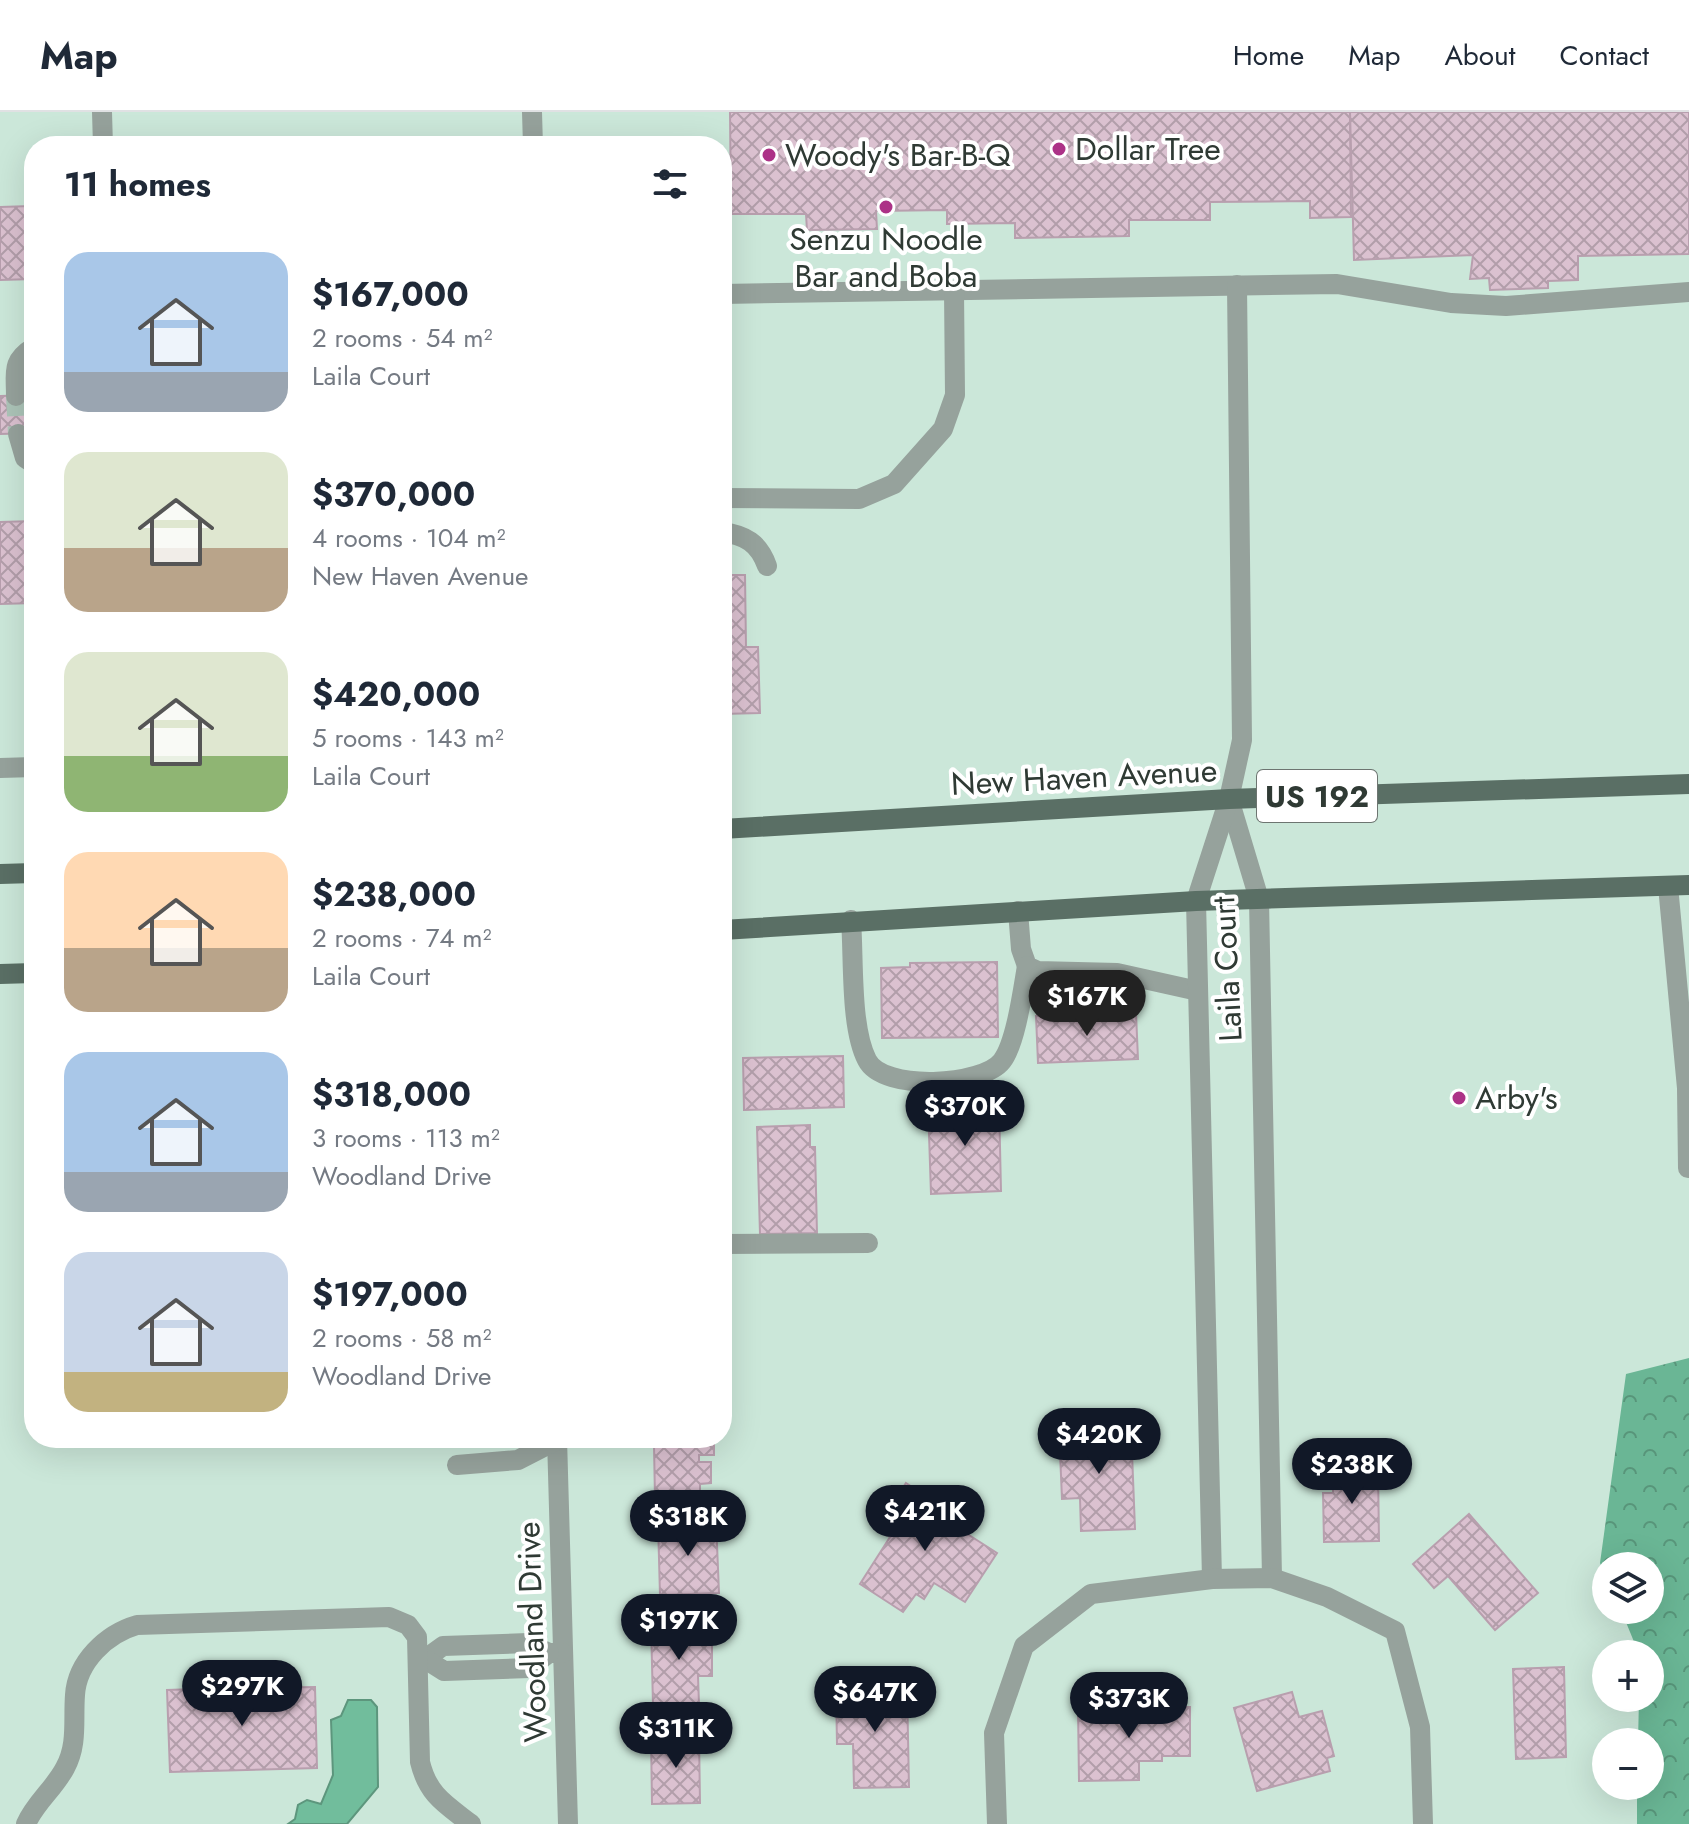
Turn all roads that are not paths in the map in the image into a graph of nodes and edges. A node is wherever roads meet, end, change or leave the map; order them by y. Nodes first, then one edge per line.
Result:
1 (102, 112) edge
2 (532, 112) edge
3 (103, 136) edge
4 (533, 136) edge
5 (1237, 285) junction
6 (954, 290) junction
7 (1689, 292) edge
8 (732, 294) edge
9 (24, 353) edge
10 (16, 396) tunnel mouth
11 (18, 434) tunnel mouth
12 (24, 455) edge
13 (732, 498) edge
14 (732, 533) edge
15 (767, 566) dead end
16 (24, 767) edge
17 (0, 768) edge
18 (1689, 784) edge
19 (1229, 799) junction
20 (732, 828) edge
21 (24, 873) edge
22 (0, 874) edge
23 (1689, 885) edge
24 (1668, 886) junction
25 (1259, 899) junction
26 (1196, 901) junction
27 (1018, 911) junction
28 (851, 920) junction
29 (732, 929) edge
30 (1027, 966) junction
31 (24, 973) edge
32 (0, 974) edge
33 (1198, 991) junction
34 (1688, 1168) edge
35 (868, 1243) dead end
36 (732, 1244) edge
37 (540, 1448) edge
38 (557, 1448) edge
39 (457, 1465) dead end
40 (1272, 1578) junction
41 (1212, 1579) junction
42 (482, 1644) junction
43 (556, 1653) junction
44 (422, 1659) junction
45 (483, 1670) junction
46 (26, 1824) edge
47 (471, 1824) edge
48 (568, 1824) edge
49 (997, 1824) edge
50 (1423, 1824) edge

1 - 3 street
2 - 4 street
5 - 6 street
5 - 7 street
5 - 19 street
6 - 8 street
6 - 13 street
9 - 10 street
11 - 12 street
14 - 15 street
16 - 17 street
18 - 19 main road, New Haven Avenue / US 192
19 - 20 main road, New Haven Avenue / US 192
19 - 25 street, Laila Court
19 - 26 street, Laila Court
21 - 22 main road
23 - 24 main road
24 - 25 main road
24 - 34 street
25 - 26 main road
25 - 40 street, Laila Court
26 - 27 main road
26 - 33 street, Laila Court
27 - 28 main road
27 - 30 street
28 - 29 main road
28 - 30 street
30 - 33 street
31 - 32 main road
33 - 41 street, Laila Court
35 - 36 street
37 - 39 street
38 - 43 street, Woodland Drive
40 - 41 street
40 - 50 street
41 - 49 street
42 - 43 street
42 - 44 street
42 - 45 street
43 - 45 street
43 - 48 street, Woodland Drive
44 - 45 street
44 - 46 street
44 - 47 street

